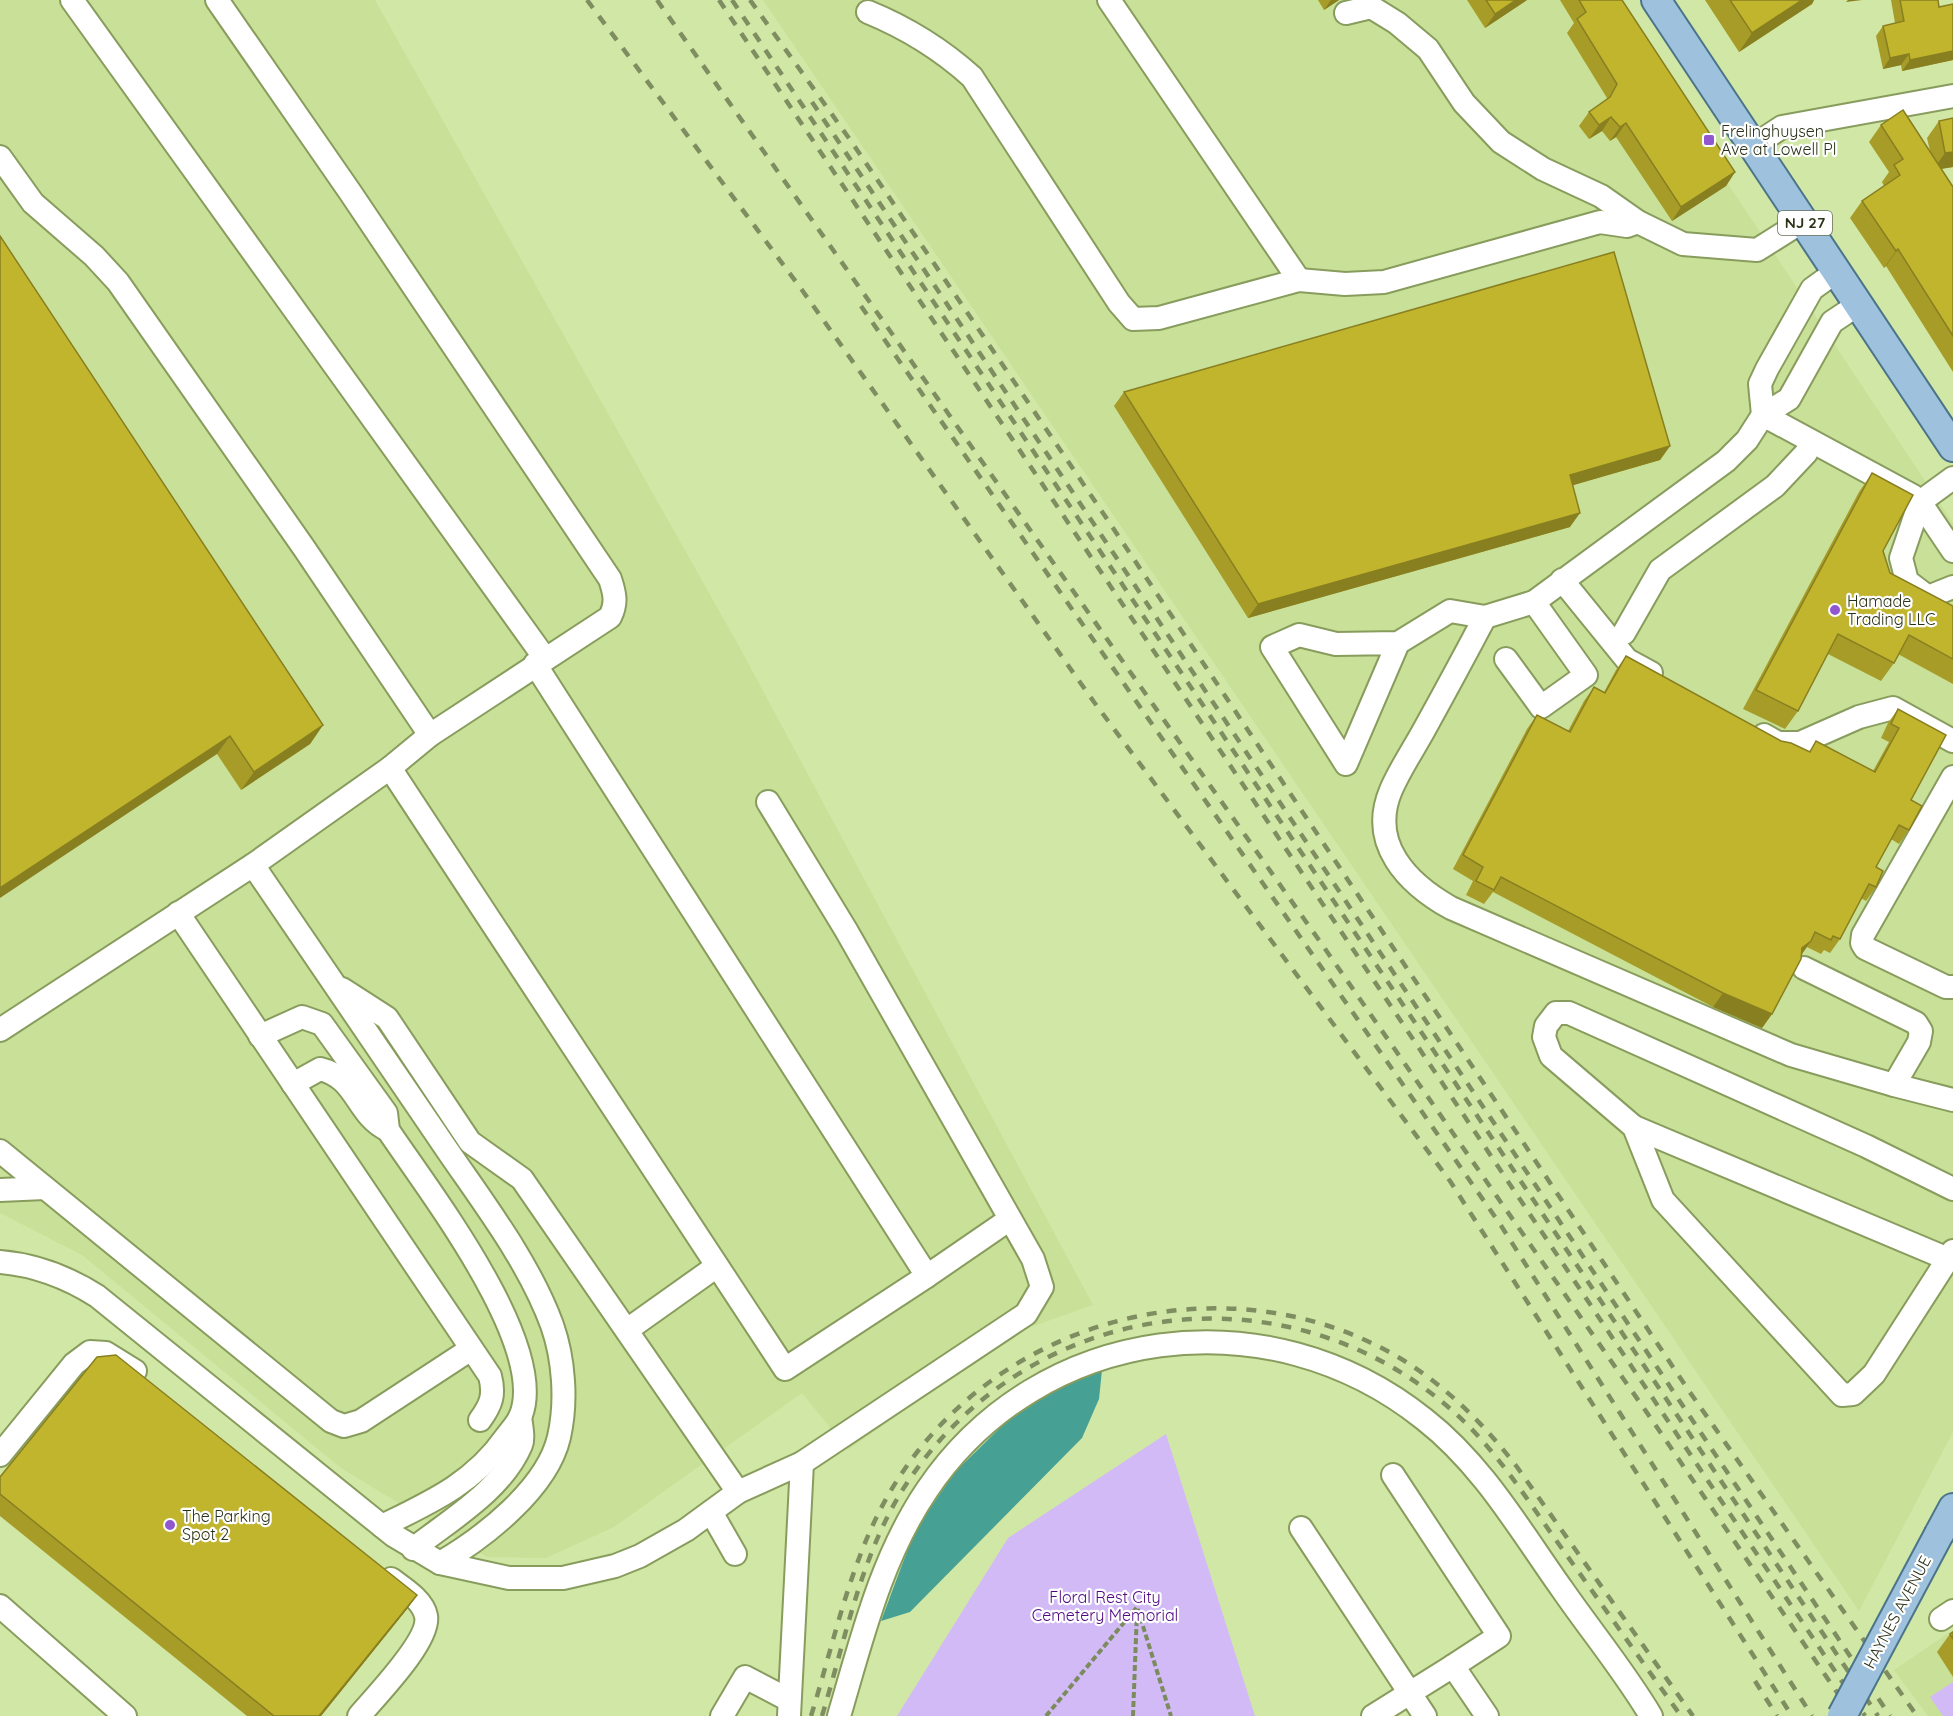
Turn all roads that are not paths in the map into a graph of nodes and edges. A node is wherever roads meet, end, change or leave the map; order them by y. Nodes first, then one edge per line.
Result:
1 (72, 0) edge
2 (217, 0) edge
3 (1109, 0) edge
4 (1656, 0) edge
5 (868, 12) dead end
6 (1346, 13) dead end
7 (1953, 96) edge
8 (1754, 146) junction
9 (0, 157) edge
10 (1803, 221) junction
11 (1638, 222) junction
12 (1837, 272) junction
13 (1299, 280) junction
14 (1859, 304) junction
15 (1763, 415) junction
16 (1812, 442) junction
17 (1953, 447) edge
18 (1953, 478) edge
19 (1920, 502) junction
20 (1953, 551) edge
21 (1562, 580) junction
22 (1953, 587) edge
23 (1534, 602) junction
24 (1485, 617) junction
25 (1624, 633) dead end
26 (1398, 643) junction
27 (1506, 659) dead end
28 (539, 661) junction
29 (1667, 682) edge
30 (1748, 726) edge
31 (430, 735) junction
32 (1953, 741) edge
33 (390, 768) junction
34 (1950, 791) edge
35 (768, 802) dead end
36 (253, 865) junction
37 (178, 913) junction
38 (1804, 968) edge
39 (332, 982) junction
40 (1953, 987) edge
41 (0, 1030) edge
42 (260, 1036) junction
43 (292, 1084) junction
44 (1894, 1085) junction
45 (1953, 1100) edge
46 (1634, 1127) junction
47 (388, 1130) junction
48 (0, 1151) edge
49 (45, 1188) junction
50 (1953, 1189) edge
51 (0, 1190) edge
52 (1010, 1219) junction
53 (1950, 1255) edge
54 (0, 1262) edge
55 (717, 1266) junction
56 (927, 1276) junction
57 (627, 1330) junction
58 (471, 1348) junction
59 (151, 1384) edge
60 (520, 1417) junction
61 (480, 1420) dead end
62 (0, 1455) edge
63 (802, 1463) junction
64 (1393, 1475) dead end
65 (738, 1492) junction
66 (1953, 1508) edge
67 (711, 1512) junction
68 (382, 1526) junction
69 (1301, 1528) dead end
70 (413, 1549) junction
71 (735, 1554) dead end
72 (371, 1562) edge
73 (440, 1563) junction
74 (0, 1606) edge
75 (1453, 1666) junction
76 (1410, 1693) junction
77 (789, 1708) edge
78 (125, 1716) edge
79 (359, 1716) edge
80 (722, 1716) edge
81 (839, 1716) edge
82 (1372, 1716) edge
83 (1425, 1716) edge
84 (1487, 1716) edge
85 (1651, 1716) edge
86 (1842, 1716) edge

1 - 28 street
2 - 28 street
3 - 13 street
4 - 8 main road, NJ 27
5 - 13 street
6 - 11 street
7 - 8 street
8 - 10 main road, NJ 27
9 - 31 street
10 - 11 street
10 - 12 main road, NJ 27
11 - 13 street
12 - 14 main road, NJ 27
12 - 15 street
14 - 15 street
14 - 17 main road, NJ 27
15 - 16 street
15 - 21 street
16 - 19 street
16 - 25 street
18 - 19 street
19 - 20 street
19 - 22 street
21 - 23 street
21 - 29 street
23 - 24 street
23 - 27 street
24 - 26 street
24 - 44 street
26 - 26 street
28 - 31 street
28 - 56 street
30 - 32 street
31 - 33 street
33 - 36 street
33 - 55 street
34 - 40 street
35 - 52 street
36 - 37 street
36 - 39 street
37 - 41 street
37 - 42 street
38 - 44 street
39 - 57 street
39 - 73 street
42 - 43 street
42 - 47 street
43 - 47 street
43 - 58 street
44 - 45 street
46 - 50 street
46 - 53 street
46 - 53 street
47 - 60 street
48 - 49 street
49 - 51 street
49 - 58 street
52 - 56 street
52 - 63 street
54 - 68 street
55 - 56 street
55 - 57 street
57 - 65 street
58 - 61 street
59 - 62 street
60 - 68 street
60 - 70 street
63 - 65 street
63 - 77 street
64 - 75 street
65 - 67 street
66 - 86 main road, HAYNES AVENUE, bridge
67 - 71 street
67 - 73 street
68 - 70 street
69 - 76 street
70 - 73 street
72 - 79 street
74 - 78 street
75 - 76 street
75 - 84 street
76 - 82 street
76 - 83 street
77 - 80 street
81 - 85 street

